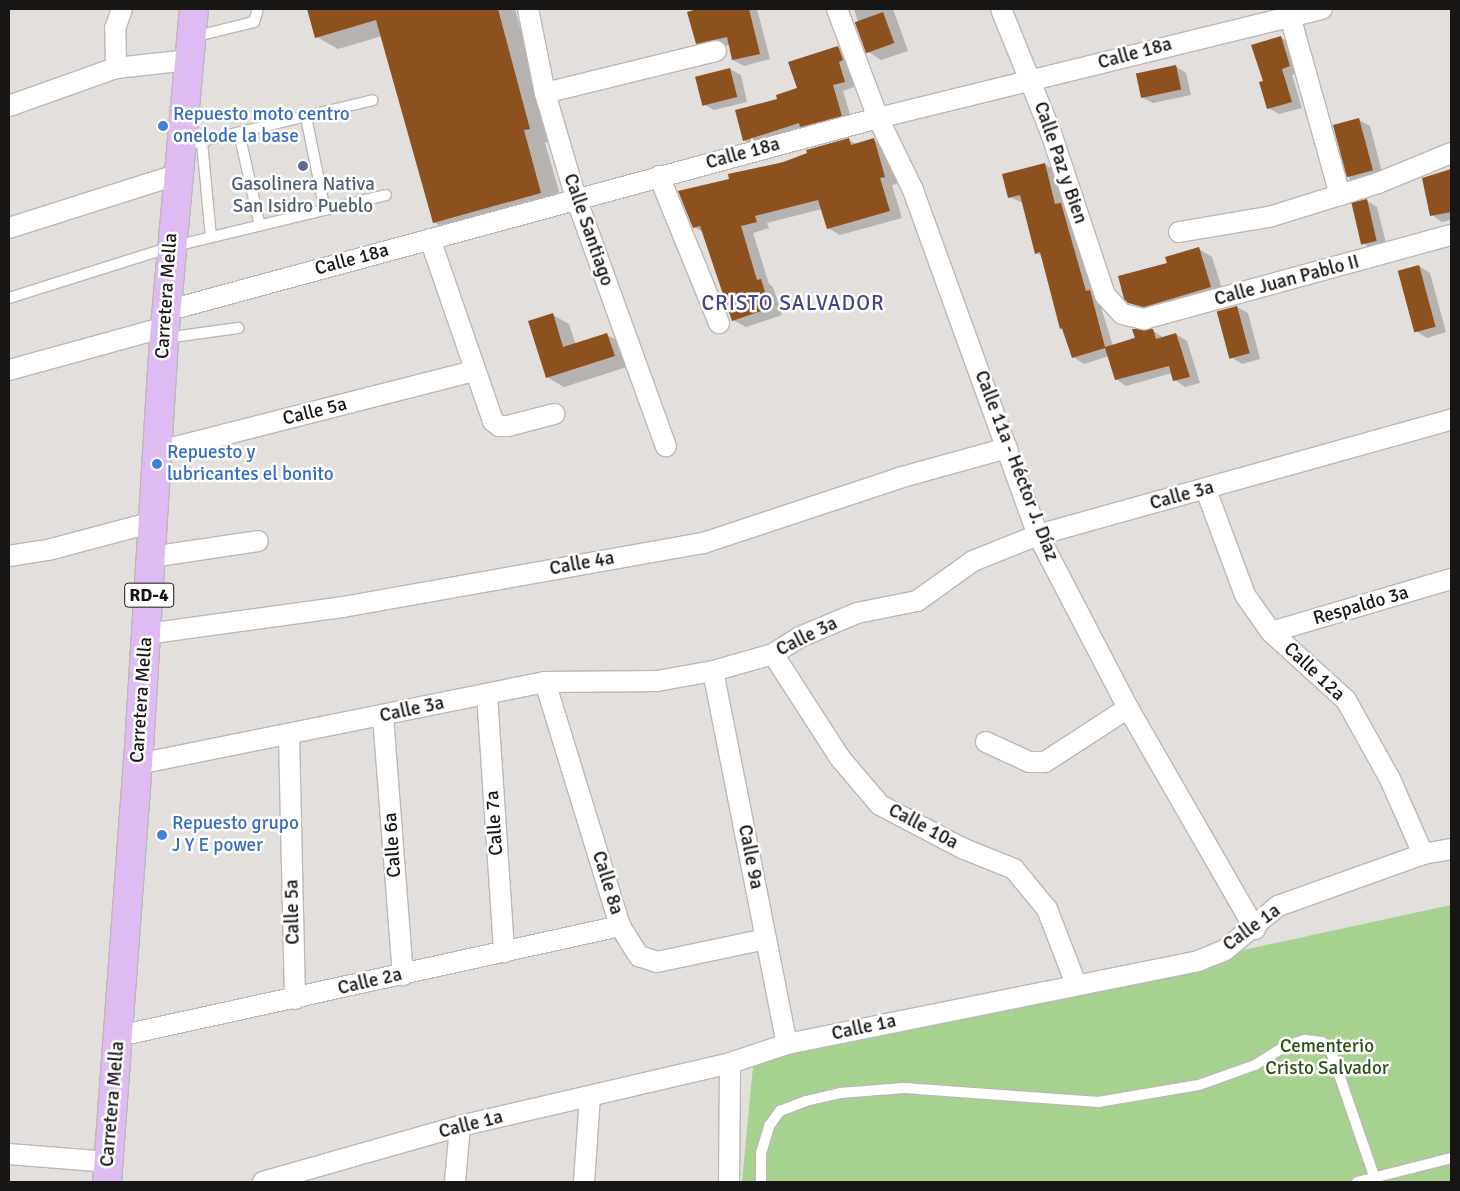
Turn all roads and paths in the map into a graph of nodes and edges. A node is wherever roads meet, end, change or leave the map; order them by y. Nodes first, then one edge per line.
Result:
1 (122, 9) edge
2 (194, 9) edge
3 (258, 9) edge
4 (528, 9) edge
5 (837, 9) edge
6 (1001, 9) edge
7 (1322, 9) edge
8 (1290, 16) junction
9 (190, 48) junction
10 (716, 51) dead end
11 (116, 68) junction
12 (1031, 82) junction
13 (545, 93) junction
14 (372, 100) dead end
15 (9, 106) edge
16 (306, 116) junction
17 (878, 118) junction
18 (239, 133) junction
19 (191, 144) junction
20 (1451, 153) edge
21 (176, 175) junction
22 (659, 176) junction
23 (386, 195) dead end
24 (1340, 195) junction
25 (576, 198) junction
26 (325, 210) junction
27 (260, 226) junction
28 (9, 228) edge
29 (1179, 232) dead end
30 (1451, 235) edge
31 (211, 237) junction
32 (430, 239) junction
33 (171, 247) junction
34 (9, 298) edge
35 (1122, 314) joint
36 (719, 323) dead end
37 (165, 326) junction
38 (238, 328) dead end
39 (9, 370) edge
40 (474, 371) junction
41 (554, 414) dead end
42 (1451, 420) edge
43 (666, 446) dead end
44 (1007, 448) junction
45 (156, 452) junction
46 (1206, 490) junction
47 (153, 522) junction
48 (1038, 535) junction
49 (258, 541) dead end
50 (9, 556) edge
51 (151, 556) junction
52 (1451, 579) edge
53 (1271, 632) junction
54 (146, 634) junction
55 (773, 654) junction
56 (713, 671) junction
57 (545, 682) junction
58 (487, 694) junction
59 (1128, 708) junction
60 (383, 716) junction
61 (289, 734) junction
62 (986, 742) dead end
63 (138, 764) junction
64 (1451, 848) edge
65 (1423, 854) junction
66 (620, 926) junction
67 (1254, 929) junction
68 (766, 939) junction
69 (504, 952) junction
70 (403, 974) junction
71 (1076, 984) junction
72 (295, 999) junction
73 (119, 1036) junction
74 (787, 1044) junction
75 (730, 1063) junction
76 (590, 1097) junction
77 (460, 1126) junction
78 (9, 1154) edge
79 (1451, 1158) edge
80 (108, 1172) edge
81 (1375, 1179) edge
82 (275, 1181) edge
83 (455, 1182) edge
84 (584, 1182) edge
85 (729, 1182) edge
86 (761, 1182) edge
87 (1357, 1182) edge

1 - 11 street
2 - 9 main road, Carretera Mella / RD-4
3 - 9 lane
4 - 13 street, Calle Santiago
5 - 17 street, Calle 11a - Héctor J. Díaz
6 - 12 street, Calle Paz y Bien
7 - 8 street, Calle 18a
8 - 12 street, Calle 18a
8 - 24 street
9 - 11 street
9 - 19 main road, Carretera Mella / RD-4
10 - 13 street
11 - 15 street
12 - 17 street, Calle 18a
12 - 35 street, Calle Paz y Bien
13 - 25 street, Calle Santiago
14 - 16 lane
16 - 18 lane
16 - 26 lane
17 - 22 street, Calle 18a
17 - 44 street, Calle 11a - Héctor J. Díaz
18 - 19 lane
18 - 27 lane
19 - 21 main road, Carretera Mella / RD-4
19 - 31 lane
20 - 24 street
21 - 28 street
21 - 33 main road, Carretera Mella / RD-4
22 - 25 street, Calle 18a
22 - 36 street
23 - 26 lane
24 - 29 street
25 - 32 street, Calle 18a
25 - 43 street, Calle Santiago
26 - 27 lane
27 - 31 lane
30 - 35 street, Calle Juan Pablo II
31 - 33 lane
32 - 37 street, Calle 18a
32 - 40 street
33 - 34 lane
33 - 37 main road, Carretera Mella / RD-4
37 - 38 lane
37 - 39 street, Calle 18a
37 - 45 main road, Carretera Mella / RD-4
40 - 41 street
40 - 45 street, Calle 5a
42 - 46 street, Calle 3a
44 - 48 street, Calle 11a - Héctor J. Díaz
44 - 54 street, Calle 4a
45 - 47 main road, Carretera Mella / RD-4
46 - 48 street, Calle 3a
46 - 53 street, Calle 12a
47 - 50 street
47 - 51 main road, Carretera Mella / RD-4
48 - 55 street, Calle 3a
48 - 59 street, Calle 11a - Héctor J. Díaz
49 - 51 street
51 - 54 main road, Carretera Mella / RD-4
52 - 53 street, Respaldo 3a
53 - 65 street, Calle 12a
54 - 63 main road, Carretera Mella / RD-4
55 - 56 street, Calle 3a
55 - 71 street, Calle 10a
56 - 57 street, Calle 3a
56 - 68 street, Calle 9a
57 - 58 street, Calle 3a
57 - 66 street, Calle 8a
58 - 60 street, Calle 3a
58 - 69 street, Calle 7a
59 - 62 street
59 - 67 street, Calle 11a - Héctor J. Díaz
60 - 61 street, Calle 3a
60 - 70 street, Calle 6a
61 - 63 street, Calle 3a
61 - 72 street, Calle 5a
63 - 73 main road, Carretera Mella / RD-4
64 - 65 street, Calle 1a
65 - 67 street, Calle 1a
66 - 68 street, Calle 8a
66 - 69 street, Calle 2a
67 - 71 street, Calle 1a
68 - 74 street, Calle 9a
69 - 70 street, Calle 2a
70 - 72 street, Calle 2a
71 - 74 street, Calle 1a
72 - 73 street, Calle 2a
73 - 80 main road, Carretera Mella / RD-4
74 - 75 street, Calle 1a
75 - 76 street, Calle 1a
75 - 85 street
76 - 77 street, Calle 1a
76 - 84 street
77 - 82 street, Calle 1a
77 - 83 street
78 - 80 street
79 - 81 lane
81 - 86 lane
81 - 87 lane

